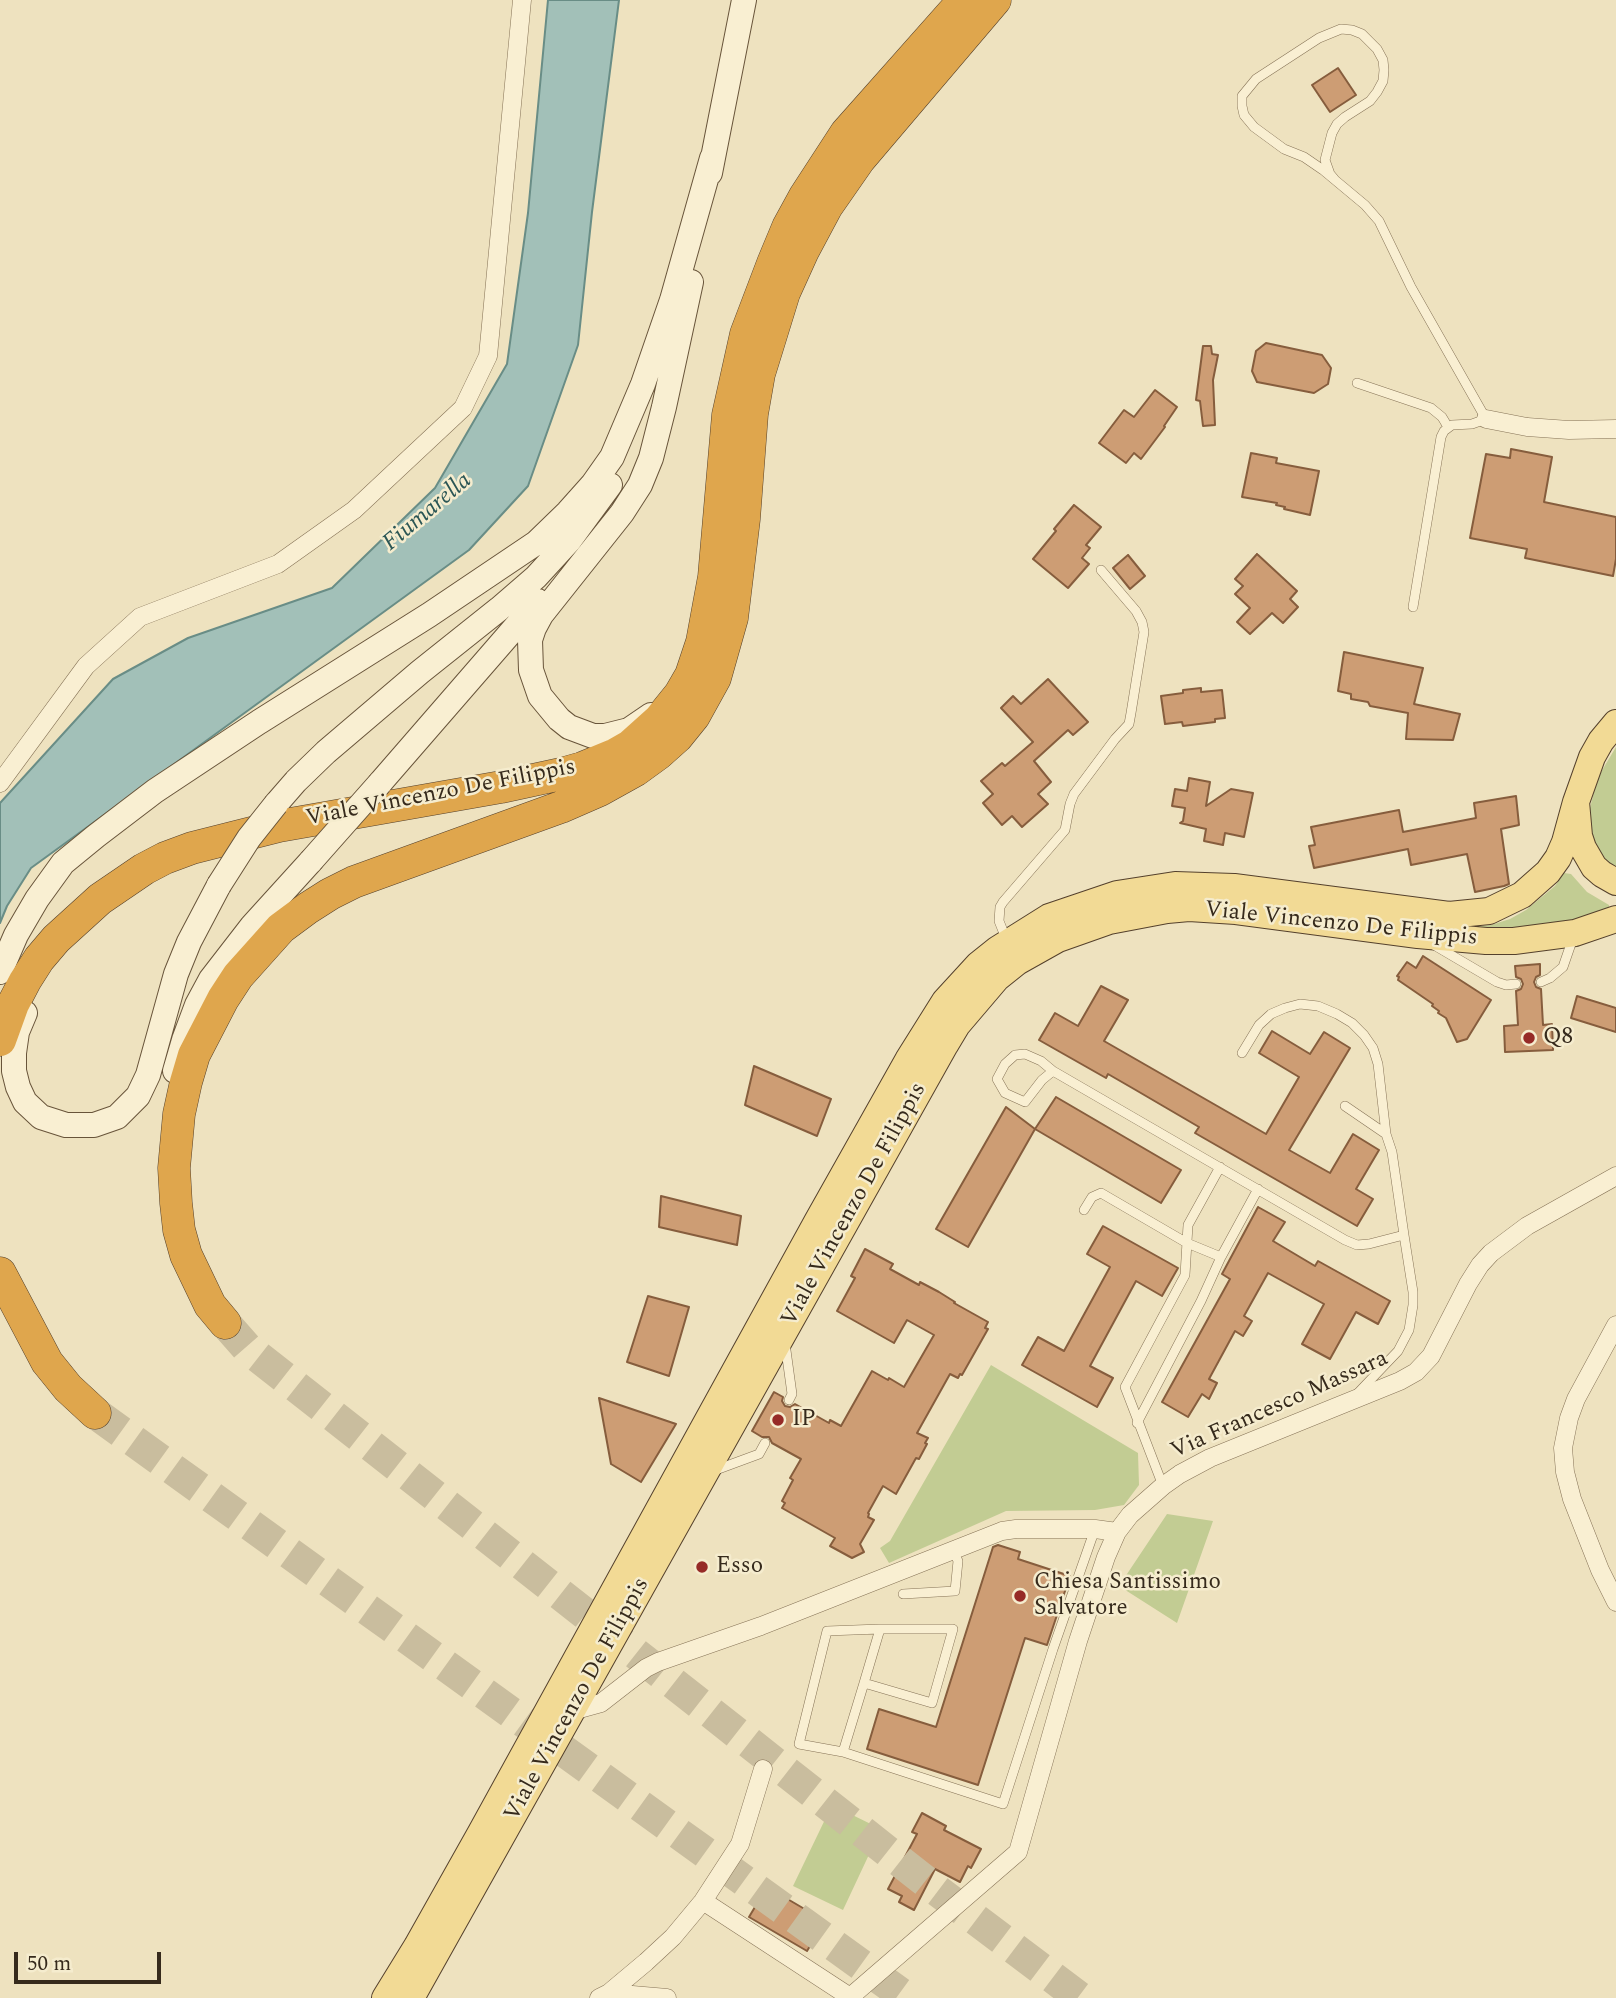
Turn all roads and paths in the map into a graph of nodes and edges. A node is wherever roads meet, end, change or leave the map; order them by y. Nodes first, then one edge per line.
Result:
1 (522, 0) edge
2 (744, 0) edge
3 (964, 0) edge
4 (995, 0) edge
5 (712, 158) junction
6 (1335, 180) junction
7 (672, 300) junction
8 (1357, 383) dead end
9 (664, 407) junction
10 (1486, 419) junction
11 (1448, 427) junction
12 (1616, 429) edge
13 (1101, 570) dead end
14 (1413, 607) dead end
15 (720, 615) junction
16 (1616, 723) edge
17 (0, 783) edge
18 (1576, 802) junction
19 (1616, 882) edge
20 (1616, 919) edge
21 (1575, 933) junction
22 (1418, 935) junction
23 (1008, 942) junction
24 (0, 972) edge
25 (1541, 982) dead end
26 (1516, 984) dead end
27 (0, 1040) edge
28 (1242, 1053) dead end
29 (1053, 1070) junction
30 (1345, 1106) dead end
31 (1386, 1134) junction
32 (1220, 1167) junction
33 (1616, 1176) edge
34 (1258, 1189) junction
35 (1084, 1210) dead end
36 (1404, 1235) junction
37 (1187, 1243) junction
38 (1221, 1257) junction
39 (0, 1273) edge
40 (0, 1300) edge
41 (217, 1314) joint
42 (1616, 1325) edge
43 (783, 1334) junction
44 (47, 1362) junction
45 (789, 1400) dead end
46 (1349, 1402) junction
47 (95, 1413) tunnel mouth
48 (1138, 1423) junction
49 (765, 1444) dead end
50 (705, 1474) junction
51 (1163, 1486) junction
52 (1095, 1529) junction
53 (1117, 1532) junction
54 (953, 1550) junction
55 (903, 1594) dead end
56 (1616, 1602) edge
57 (880, 1629) junction
58 (864, 1683) junction
59 (572, 1711) junction
60 (843, 1752) junction
61 (763, 1769) dead end
62 (703, 1901) junction
63 (425, 1954) junction
64 (604, 1995) edge
65 (384, 1998) edge
66 (394, 1998) edge
67 (413, 1998) edge
68 (667, 1998) edge
69 (849, 1998) edge

1 - 17 street
2 - 5 main road
3 - 15 highway, Viale Vincenzo De Filippis
4 - 15 highway, Viale Vincenzo De Filippis
5 - 7 main road
5 - 9 main road
6 - 6 lane
6 - 10 lane
7 - 15 main road, bridge
7 - 24 main road
8 - 11 lane
9 - 15 main road
9 - 41 main road, bridge
10 - 11 lane
10 - 12 street
11 - 14 lane
13 - 23 lane
15 - 27 highway, Viale Vincenzo De Filippis
15 - 41 highway, Viale Vincenzo De Filippis
16 - 18 main road, Viale Vincenzo De Filippis
18 - 19 main road, Viale Vincenzo De Filippis
18 - 23 main road, Viale Vincenzo De Filippis
20 - 21 main road, Viale Vincenzo De Filippis
21 - 22 main road, Viale Vincenzo De Filippis
21 - 25 lane
22 - 26 lane
22 - 43 main road, Viale Vincenzo De Filippis
23 - 63 main road, Viale Vincenzo De Filippis
28 - 31 lane
29 - 29 lane
29 - 32 lane
30 - 31 lane
31 - 36 lane
32 - 34 lane
32 - 37 lane
33 - 46 street, Via Francesco Massara
34 - 36 lane
34 - 38 lane
35 - 37 lane
36 - 46 lane
37 - 38 lane
37 - 48 lane
38 - 48 lane
39 - 44 highway
40 - 44 main road
42 - 56 street
43 - 45 lane
43 - 50 main road, Viale Vincenzo De Filippis
44 - 47 highway
46 - 51 street, Via Francesco Massara
48 - 51 lane
49 - 50 lane
50 - 59 main road, Viale Vincenzo De Filippis
51 - 53 street, Via Francesco Massara
52 - 53 street
52 - 54 street
52 - 60 lane
53 - 69 street, Via Francesco Massara
54 - 55 lane
54 - 59 street
57 - 58 lane
57 - 58 lane
57 - 60 lane
58 - 60 lane
59 - 63 main road, Viale Vincenzo De Filippis
61 - 62 street
62 - 64 street
62 - 69 street
63 - 65 main road, Viale Vincenzo De Filippis
63 - 66 main road, Viale Vincenzo De Filippis
63 - 67 main road
64 - 68 street

